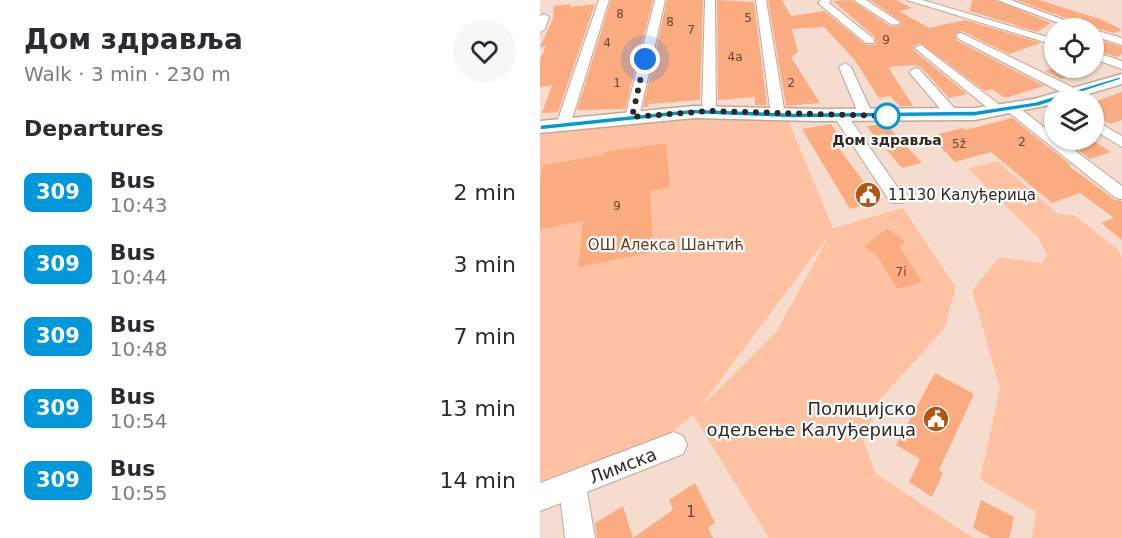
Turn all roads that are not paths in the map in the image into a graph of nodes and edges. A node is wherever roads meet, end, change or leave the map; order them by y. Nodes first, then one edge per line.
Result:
1 (604, 0) edge
2 (660, 0) edge
3 (710, 0) edge
4 (761, 0) edge
5 (826, 0) edge
6 (858, 0) edge
7 (912, 0) edge
8 (1002, 0) edge
9 (544, 17) dead end
10 (1052, 18) edge
11 (896, 23) dead end
12 (540, 29) edge
13 (961, 36) dead end
14 (1104, 36) edge
15 (1044, 39) edge
16 (870, 41) dead end
17 (1122, 42) edge
18 (921, 48) dead end
19 (1104, 59) edge
20 (1122, 65) edge
21 (845, 67) dead end
22 (915, 72) dead end
23 (1122, 79) edge
24 (1051, 90) edge
25 (1088, 90) edge
26 (1044, 102) edge
27 (1006, 110) junction
28 (709, 111) junction
29 (778, 115) junction
30 (840, 115) junction
31 (866, 115) junction
32 (953, 115) junction
33 (632, 117) junction
34 (563, 125) junction
35 (540, 127) edge
36 (1104, 130) edge
37 (1122, 143) edge
38 (1122, 194) edge
39 (897, 199) dead end
40 (674, 445) dead end
41 (572, 485) junction
42 (540, 497) edge
43 (580, 538) edge

1 - 34 street
2 - 33 street
3 - 28 street
4 - 29 street
5 - 16 street
6 - 11 street
7 - 15 street
8 - 10 street
9 - 12 street
13 - 24 street
14 - 17 street
18 - 27 street
19 - 20 street
21 - 31 street
22 - 32 street
23 - 25 street
26 - 27 street
27 - 32 street
27 - 38 street
28 - 29 street
28 - 33 street
29 - 30 street
30 - 31 street
30 - 39 street
31 - 32 street
33 - 34 street
34 - 35 street
36 - 37 street
40 - 41 street, Лимска
41 - 42 street, Лимска
41 - 43 street, Лимска

